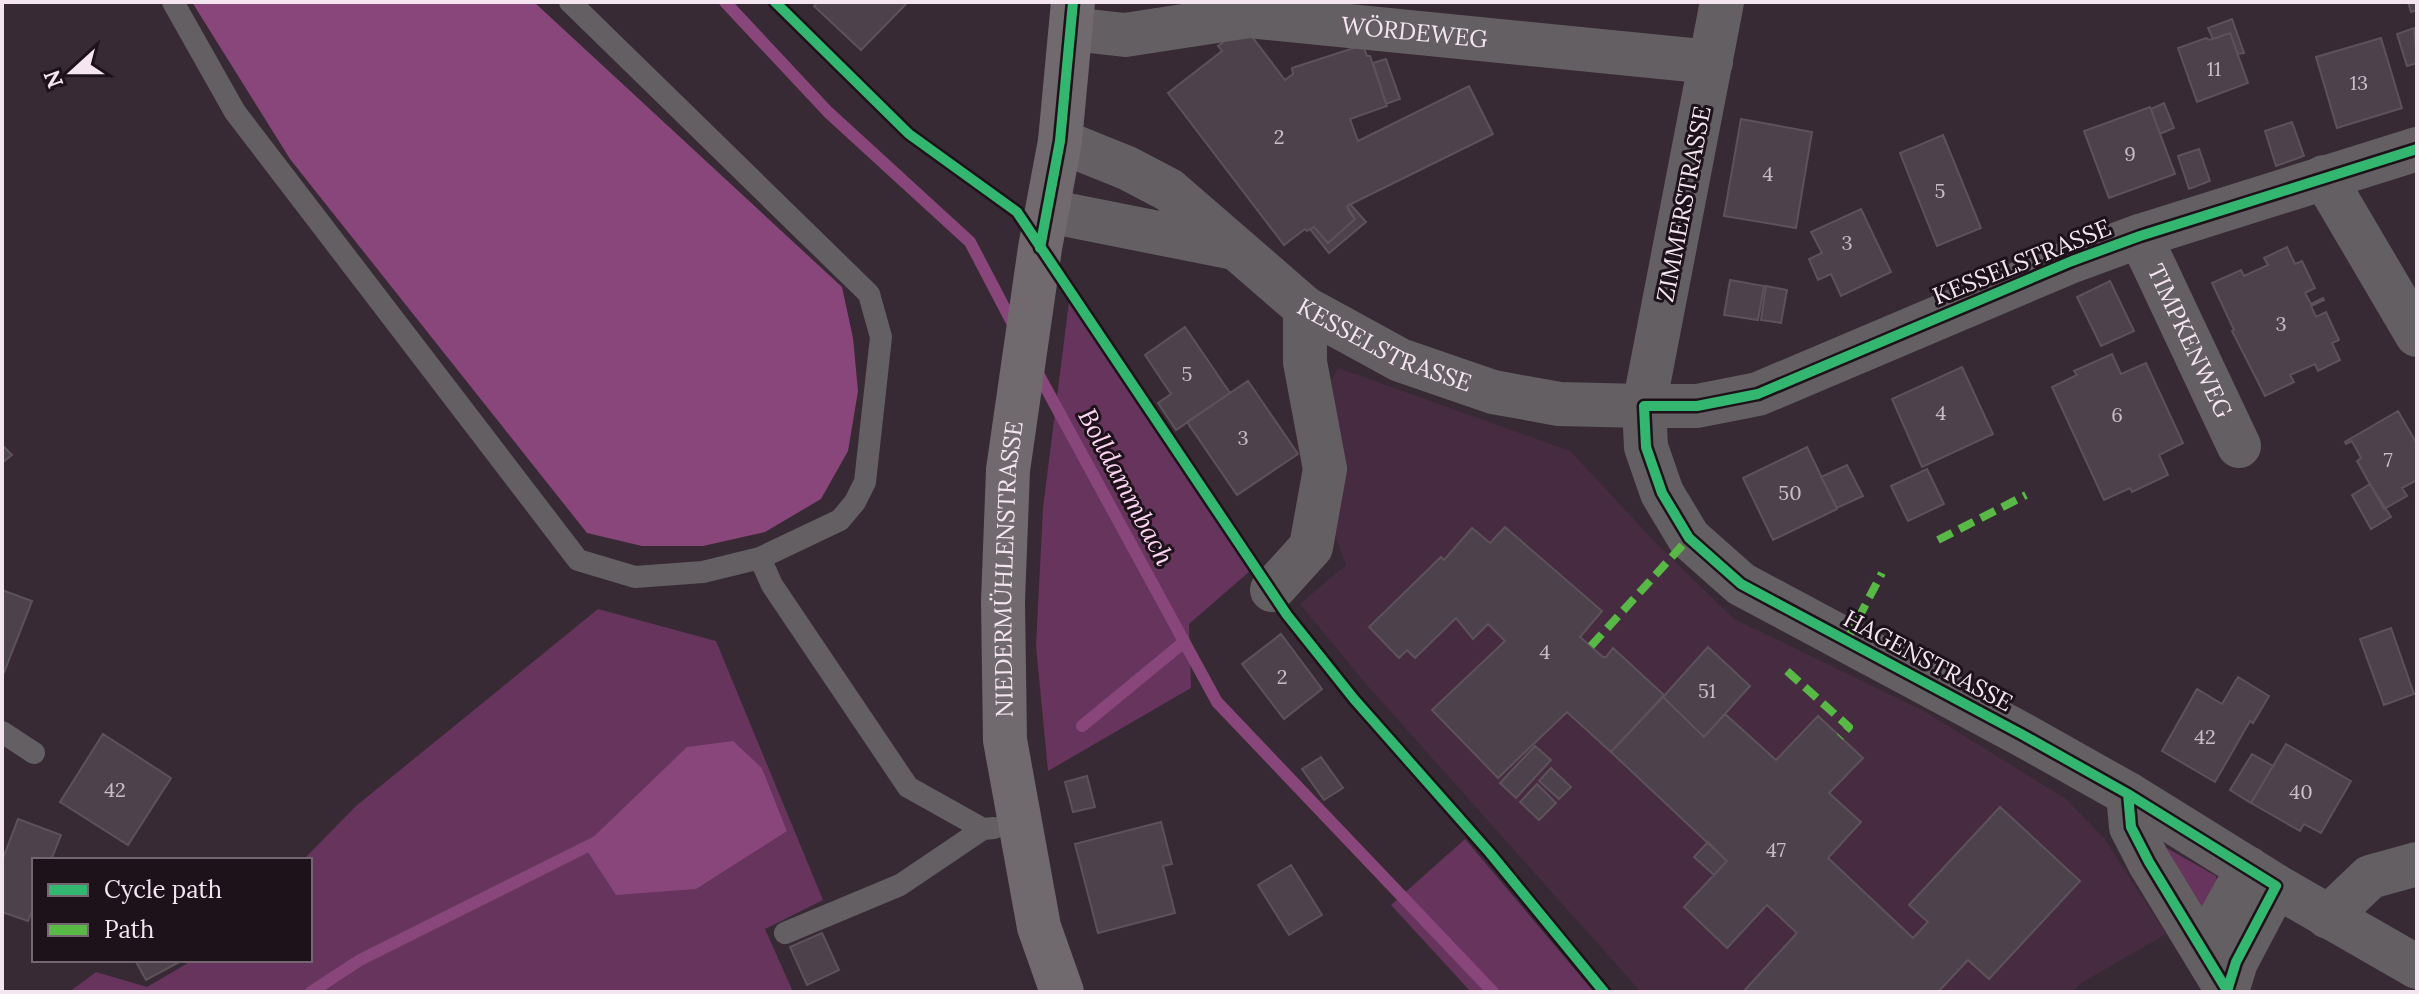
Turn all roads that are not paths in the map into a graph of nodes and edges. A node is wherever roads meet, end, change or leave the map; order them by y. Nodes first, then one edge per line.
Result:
1 (173, 2) edge
2 (570, 2) edge
3 (1722, 2) edge
4 (1072, 15) edge
5 (1711, 62) junction
6 (1060, 141) junction
7 (2417, 149) edge
8 (2324, 177) junction
9 (1044, 229) junction
10 (2140, 236) junction
11 (1237, 249) junction
12 (1305, 308) junction
13 (2417, 335) edge
14 (1644, 406) junction
15 (2239, 446) dead end
16 (760, 558) junction
17 (1272, 590) dead end
18 (2, 732) edge
19 (34, 753) dead end
20 (2128, 794) junction
21 (1002, 827) junction
22 (2417, 864) edge
23 (2262, 877) junction
24 (2328, 917) junction
25 (785, 933) dead end
26 (2417, 967) edge
27 (2222, 983) edge
28 (1062, 992) edge

1 - 16 lane
2 - 16 lane
3 - 5 street, ZIMMERSTRASSE
4 - 5 street, WÖRDEWEG
4 - 6 main road, NIEDERMÜHLENSTRASSE
5 - 14 street, ZIMMERSTRASSE
6 - 9 main road, NIEDERMÜHLENSTRASSE
6 - 11 street, KESSELSTRASSE
7 - 8 street, KESSELSTRASSE
8 - 10 street, KESSELSTRASSE
8 - 13 street
9 - 11 street, KESSELSTRASSE
9 - 21 main road, NIEDERMÜHLENSTRASSE
10 - 14 street, KESSELSTRASSE
10 - 15 street, TIMPKENWEG
11 - 12 street, KESSELSTRASSE
12 - 14 street, KESSELSTRASSE
12 - 17 street
14 - 20 street, HAGENSTRASSE
16 - 21 lane
18 - 19 lane
20 - 23 street, HAGENSTRASSE
20 - 27 street
21 - 25 lane
21 - 28 main road, NIEDERMÜHLENSTRASSE
22 - 24 street
23 - 24 street, HAGENSTRASSE
23 - 27 street
24 - 26 street, HAGENSTRASSE

